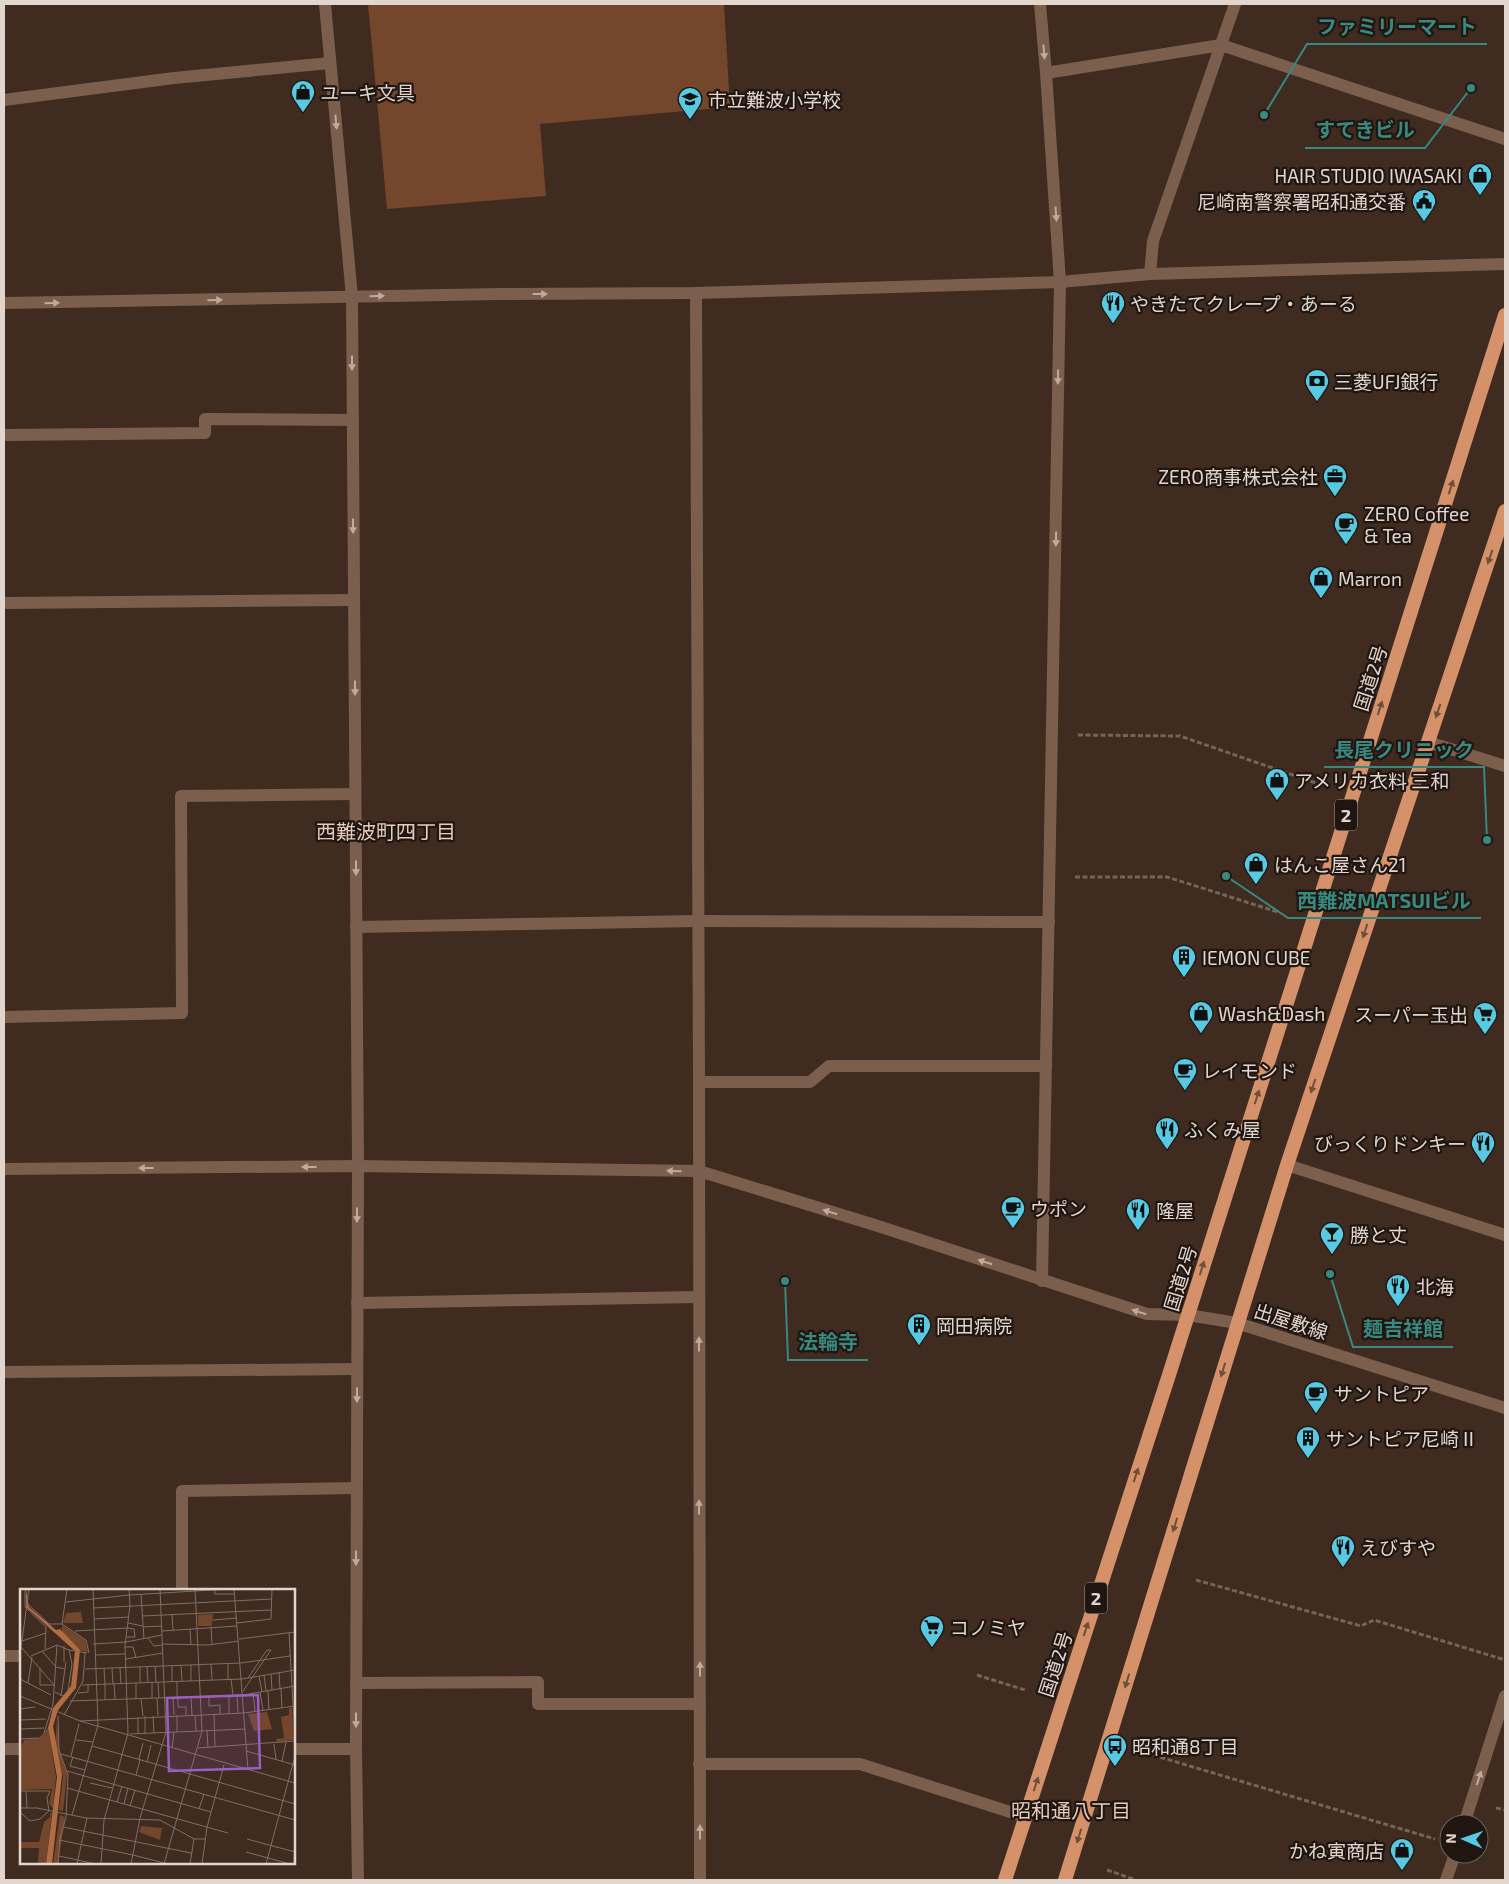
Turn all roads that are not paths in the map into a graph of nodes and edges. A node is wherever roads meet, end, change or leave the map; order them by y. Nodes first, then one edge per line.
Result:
1 (325, 4) edge
2 (1040, 4) edge
3 (1235, 4) edge
4 (1221, 45) junction
5 (330, 63) junction
6 (1046, 73) junction
7 (4, 100) edge
8 (1505, 139) edge
9 (1505, 264) edge
10 (1150, 274) junction
11 (1060, 282) junction
12 (696, 293) junction
13 (352, 297) junction
14 (4, 304) edge
15 (1505, 315) edge
16 (353, 420) junction
17 (4, 435) edge
18 (1505, 510) edge
19 (354, 600) junction
20 (4, 603) edge
21 (1428, 742) junction
22 (1505, 766) edge
23 (355, 794) junction
24 (698, 921) junction
25 (1049, 922) junction
26 (356, 927) junction
27 (4, 1017) edge
28 (1046, 1066) junction
29 (699, 1082) junction
30 (1286, 1165) junction
31 (358, 1166) junction
32 (4, 1169) edge
33 (699, 1171) junction
34 (1505, 1235) edge
35 (1042, 1280) junction
36 (699, 1297) junction
37 (357, 1303) junction
38 (1188, 1315) junction
39 (1237, 1323) junction
40 (357, 1369) junction
41 (4, 1372) edge
42 (1505, 1408) edge
43 (356, 1488) junction
44 (182, 1589) edge
45 (4, 1656) edge
46 (20, 1656) edge
47 (356, 1683) junction
48 (1505, 1696) edge
49 (700, 1704) junction
50 (4, 1749) edge
51 (20, 1749) edge
52 (295, 1749) edge
53 (356, 1749) junction
54 (699, 1764) junction
55 (1467, 1814) edge
56 (1026, 1817) junction
57 (1452, 1864) edge
58 (358, 1880) edge
59 (700, 1880) edge
60 (1005, 1880) edge
61 (1065, 1880) edge
62 (1446, 1880) edge

1 - 5 street
2 -> 6 street
3 - 4 street
4 - 6 street
4 - 8 street
4 - 10 street
5 - 7 street
5 -> 13 street
6 -> 11 street
9 - 10 street
10 - 11 street
11 - 12 street
11 -> 25 street
13 -> 12 street
12 - 24 street
14 -> 13 street
13 -> 16 street
38 -> 15 highway, 国道2号 / 2
16 - 17 street
16 -> 19 street
18 -> 21 highway
19 - 20 street
19 -> 23 street
21 - 22 street
21 -> 30 highway
23 -> 26 street
23 - 27 street
24 - 25 street
24 - 26 street
24 - 29 street
25 - 28 street
26 - 31 street
28 - 29 street
28 - 35 street
29 - 33 street
30 - 34 street
30 - 39 highway
31 -> 32 street, 出屋敷線
33 -> 31 street, 出屋敷線
31 -> 37 street
35 -> 33 street, 出屋敷線
33 - 36 street
38 -> 35 street, 出屋敷線
36 - 37 street
49 -> 36 street
37 - 40 street
38 - 39 street, 出屋敷線
56 -> 38 highway, 国道2号 / 2
39 - 42 street, 出屋敷線
39 -> 61 highway
40 - 41 street
40 -> 43 street
43 - 44 street
43 -> 47 street
45 - 46 street
47 - 49 street
47 -> 53 street
55 -> 48 street
49 - 54 street
50 - 51 street
52 - 53 street
53 - 58 street
54 - 56 street
59 -> 54 street
56 - 60 highway, 国道2号 / 2
57 - 62 street

